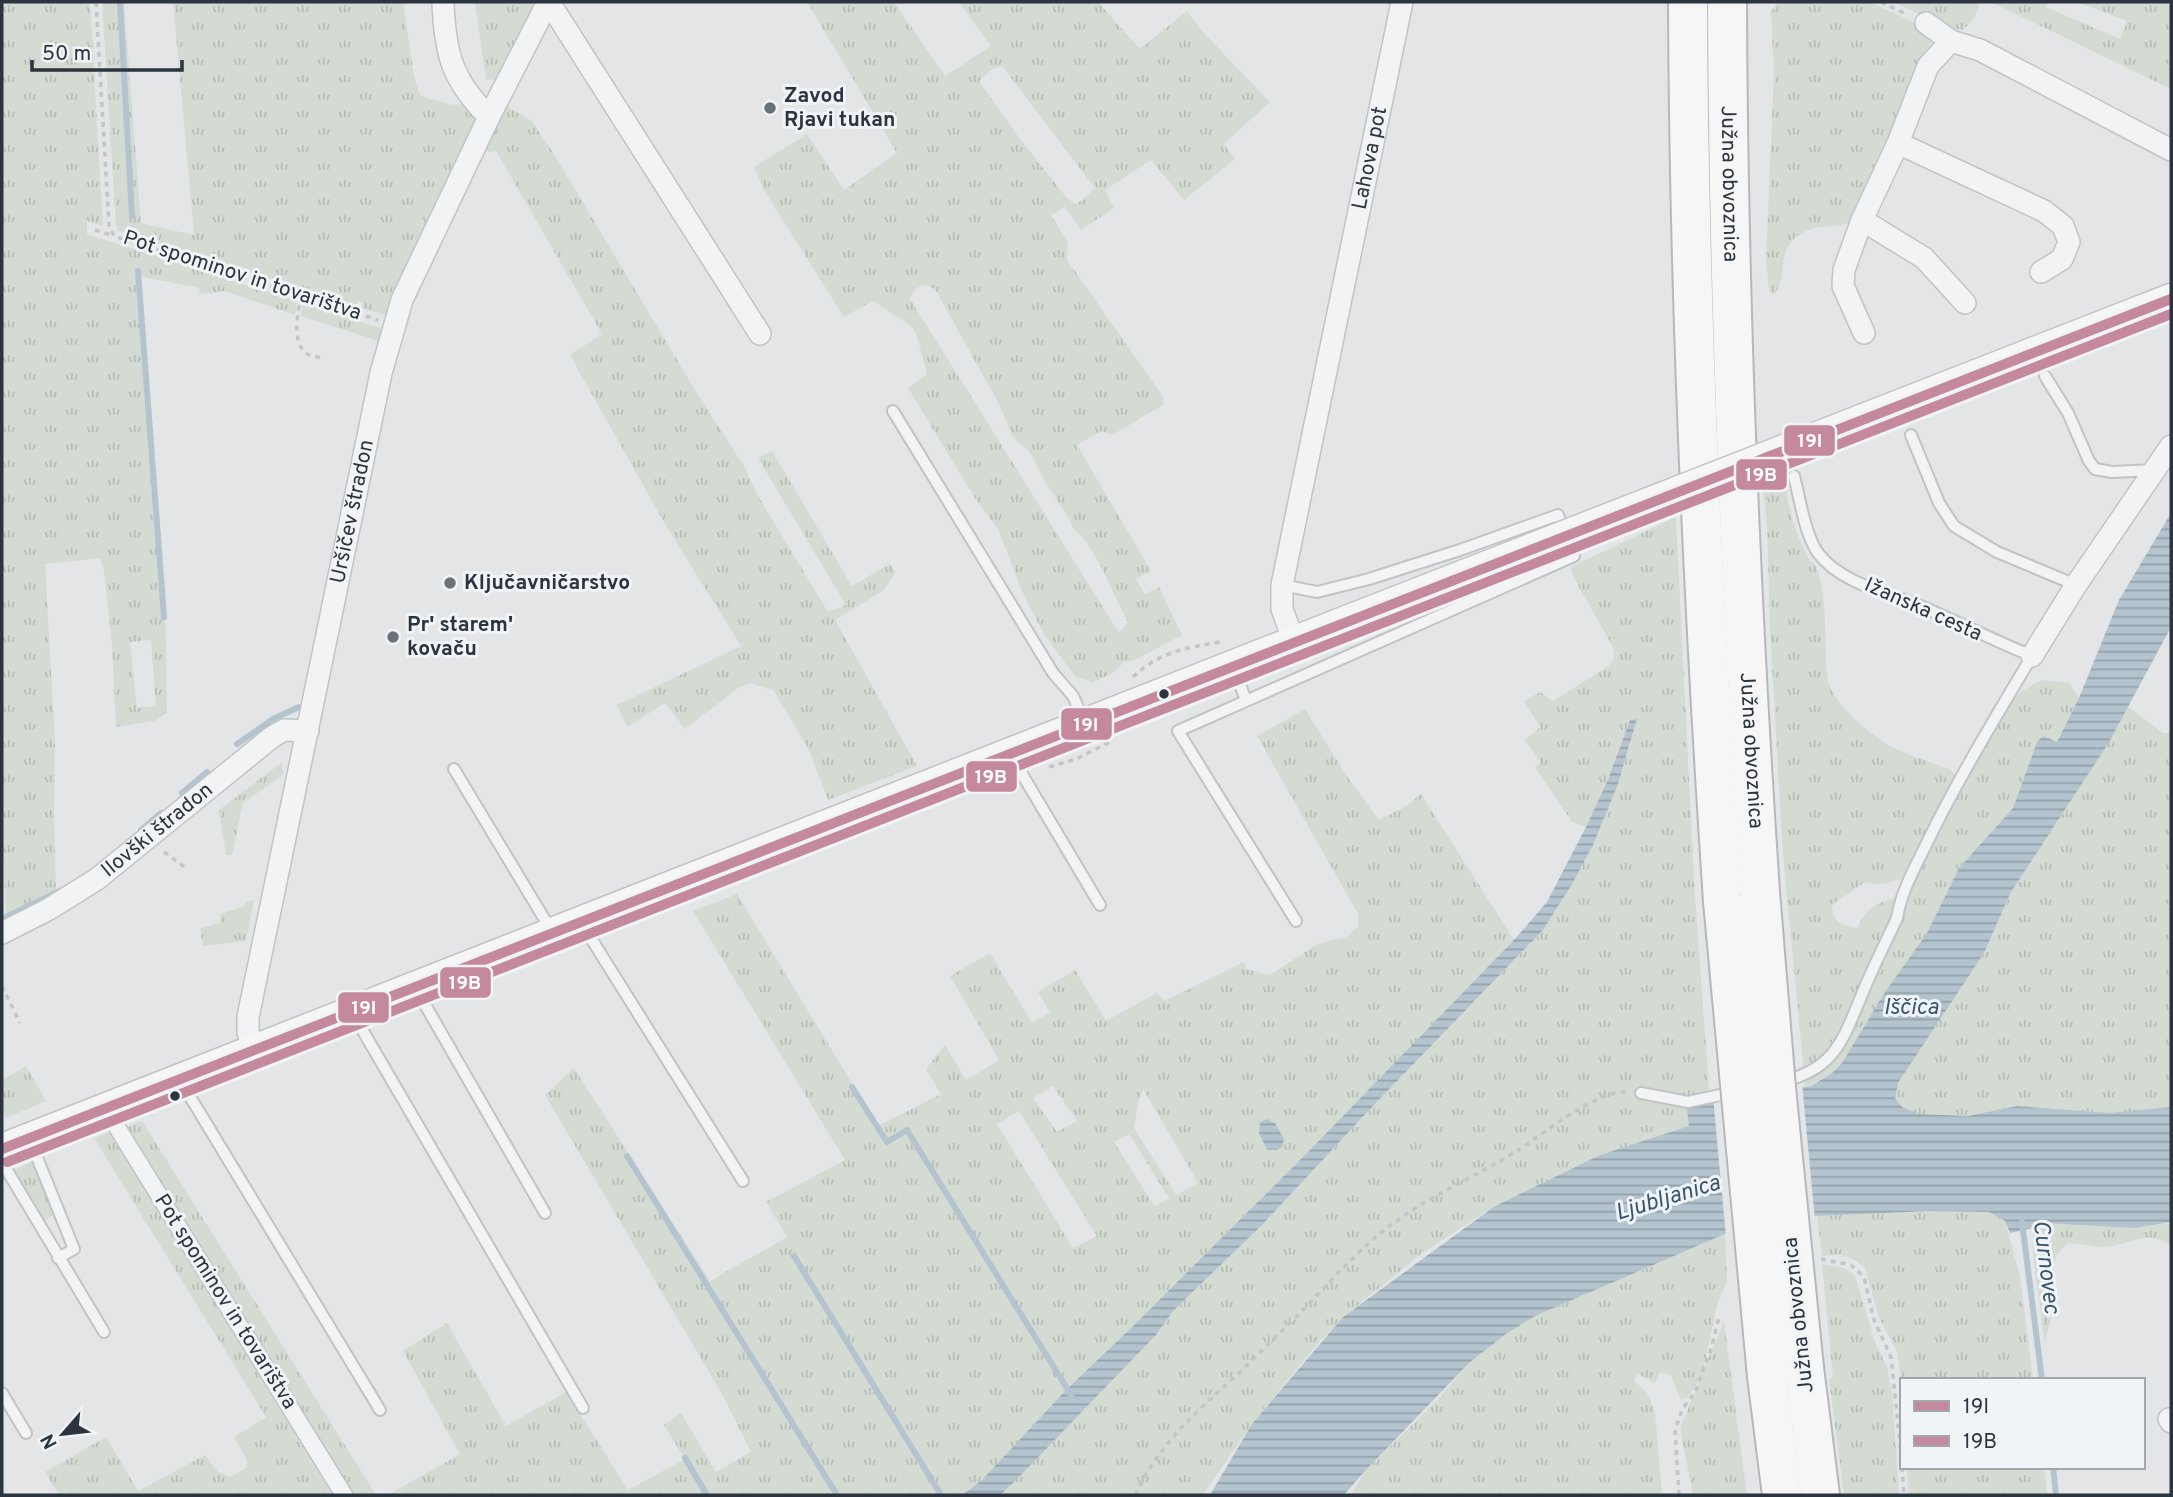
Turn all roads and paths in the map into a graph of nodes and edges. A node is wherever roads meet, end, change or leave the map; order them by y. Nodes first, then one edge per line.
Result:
1 (96, 2) edge
2 (549, 2) edge
3 (1402, 2) edge
4 (1688, 2) edge
5 (1727, 2) edge
6 (1881, 2) edge
7 (443, 3) edge
8 (1926, 23) joint
9 (1951, 41) junction
10 (489, 117) junction
11 (1898, 143) junction
12 (2171, 150) edge
13 (1862, 220) junction
14 (94, 230) dead end
15 (114, 236) junction
16 (2041, 272) dead end
17 (302, 296) junction
18 (2171, 299) edge
19 (1965, 303) dead end
20 (393, 325) junction
21 (1864, 333) dead end
22 (760, 334) dead end
23 (323, 358) dead end
24 (2045, 376) dead end
25 (893, 411) dead end
26 (1911, 435) dead end
27 (2171, 446) edge
28 (2156, 470) junction
29 (1794, 476) dead end
30 (1282, 585) junction
31 (2076, 585) junction
32 (1294, 642) junction
33 (2032, 656) junction
34 (1233, 666) junction
35 (1246, 700) junction
36 (1085, 724) junction
37 (308, 731) junction
38 (1010, 754) junction
39 (454, 769) dead end
40 (147, 836) junction
41 (187, 868) dead end
42 (1100, 905) dead end
43 (1296, 921) dead end
44 (581, 922) junction
45 (2, 933) edge
46 (553, 933) junction
47 (2, 986) edge
48 (414, 987) junction
49 (351, 1012) junction
50 (20, 1024) dead end
51 (254, 1050) junction
52 (181, 1078) junction
53 (1764, 1085) dead end
54 (1751, 1088) dead end
55 (1641, 1093) joint
56 (108, 1107) junction
57 (15, 1143) edge
58 (2, 1162) edge
59 (743, 1181) dead end
60 (545, 1213) dead end
61 (58, 1258) junction
62 (1821, 1259) dead end
63 (1719, 1317) dead end
64 (104, 1332) dead end
65 (2, 1393) edge
66 (583, 1408) dead end
67 (380, 1410) dead end
68 (26, 1433) dead end
69 (1900, 1445) edge
70 (1902, 1469) edge
71 (344, 1495) edge
72 (1135, 1495) edge
73 (1679, 1495) edge
74 (1782, 1495) edge
75 (1820, 1495) edge
76 (1904, 1495) edge

1 - 15 path, Pot spominov in tovarištva
2 - 10 street, Uršičev štradon
2 - 22 street
3 - 30 street, Lahova pot
4 - 74 highway, Južna obvoznica, bridge
5 - 75 highway, Južna obvoznica, bridge
6 - 8 path
7 - 10 street
8 - 9 street
9 - 11 street
9 - 12 street
10 - 20 street, Uršičev štradon
11 - 13 street
11 - 16 street
13 - 19 street
13 - 21 street
14 - 15 path
15 - 17 path, Pot spominov in tovarištva
17 - 20 path, Pot spominov in tovarištva
17 - 23 path
18 - 32 main road, bridge
20 - 37 street, Uršičev štradon
24 - 28 lane
25 - 36 lane
26 - 31 lane
27 - 28 street
28 - 31 street
29 - 33 lane, Ižanska cesta
30 - 32 street, Lahova pot
30 - 35 lane
31 - 33 street
32 - 34 main road
33 - 53 lane
34 - 35 lane
34 - 36 main road
35 - 43 lane
36 - 38 main road
37 - 40 street, Ilovški štradon
37 - 51 street, Uršičev štradon
38 - 42 lane
38 - 44 main road
39 - 46 lane
40 - 41 path
40 - 45 street, Ilovški štradon
44 - 46 main road
44 - 59 lane
46 - 48 main road
47 - 50 path
48 - 49 main road
48 - 60 lane
49 - 51 main road
49 - 66 lane
51 - 52 main road
52 - 56 main road
52 - 67 lane
54 - 55 lane
55 - 72 path
56 - 57 main road
56 - 71 street, Pot spominov in tovarištva
57 - 61 lane
58 - 61 lane
61 - 64 lane
62 - 69 path
63 - 73 path
65 - 68 lane
70 - 76 path

